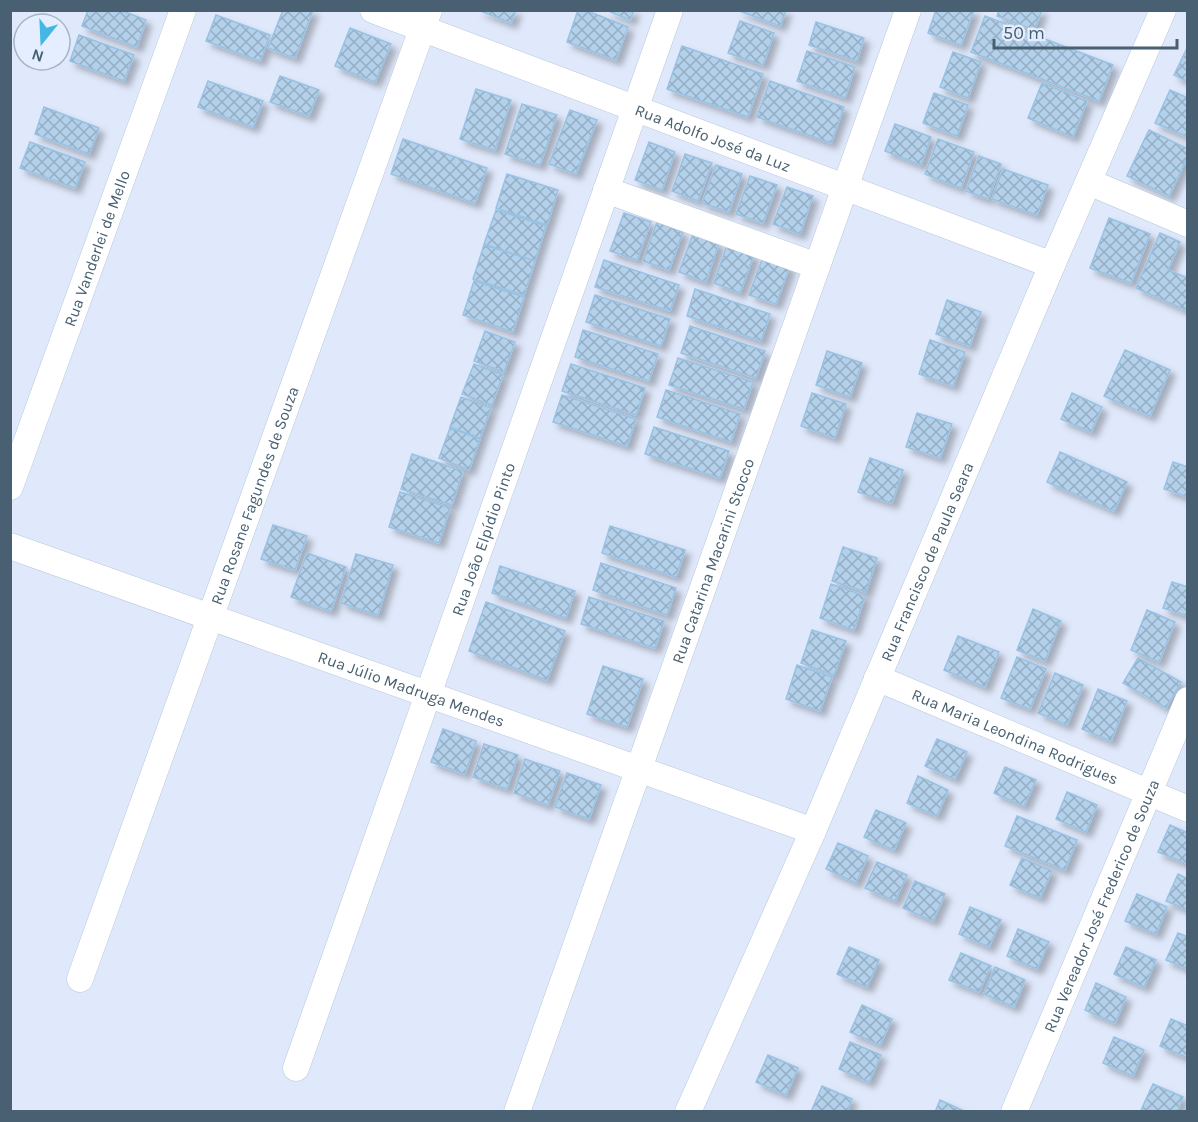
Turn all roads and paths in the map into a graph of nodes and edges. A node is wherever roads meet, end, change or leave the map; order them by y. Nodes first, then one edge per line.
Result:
1 (183, 10) edge
2 (373, 10) edge
3 (670, 10) edge
4 (908, 10) edge
5 (1163, 10) edge
6 (426, 20) edge
7 (635, 109) junction
8 (1089, 182) junction
9 (844, 188) junction
10 (606, 190) junction
11 (1188, 224) edge
12 (817, 266) junction
13 (1052, 266) junction
14 (10, 487) edge
15 (10, 546) edge
16 (210, 617) junction
17 (877, 678) junction
18 (428, 694) junction
19 (1188, 700) edge
20 (638, 769) junction
21 (1149, 792) junction
22 (1188, 809) edge
23 (813, 831) junction
24 (80, 979) dead end
25 (296, 1068) dead end
26 (517, 1112) edge
27 (688, 1112) edge
28 (1014, 1112) edge

1 - 14 street, Rua Vanderlei de Mello
2 - 6 street, Rua Adolfo José da Luz
3 - 7 street, Rua João Elpídio Pinto
4 - 9 street, Rua Catarina Macarini Stocco
5 - 8 street, Rua Francisco de Paula Seara
6 - 7 street, Rua Adolfo José da Luz
6 - 16 street, Rua Rosane Fagundes de Souza
7 - 9 street, Rua Adolfo José da Luz
7 - 10 street, Rua João Elpídio Pinto
8 - 11 street
8 - 13 street, Rua Francisco de Paula Seara
9 - 12 street, Rua Catarina Macarini Stocco
9 - 13 street, Rua Adolfo José da Luz
10 - 12 street
10 - 18 street, Rua João Elpídio Pinto
12 - 20 street, Rua Catarina Macarini Stocco
13 - 17 street, Rua Francisco de Paula Seara
15 - 16 street, Rua Júlio Madruga Mendes
16 - 18 street, Rua Júlio Madruga Mendes
16 - 24 street, Rua Rosane Fagundes de Souza
17 - 21 street, Rua Maria Leondina Rodrigues
17 - 23 street, Rua Francisco de Paula Seara
18 - 20 street, Rua Júlio Madruga Mendes
18 - 25 street, Rua João Elpídio Pinto
19 - 21 street, Rua Vereador José Frederico de Souza
20 - 23 street, Rua Júlio Madruga Mendes
20 - 26 street, Rua Catarina Macarini Stocco
21 - 22 street, Rua Maria Leondina Rodrigues
21 - 28 street, Rua Vereador José Frederico de Souza
23 - 27 street, Rua Francisco de Paula Seara

